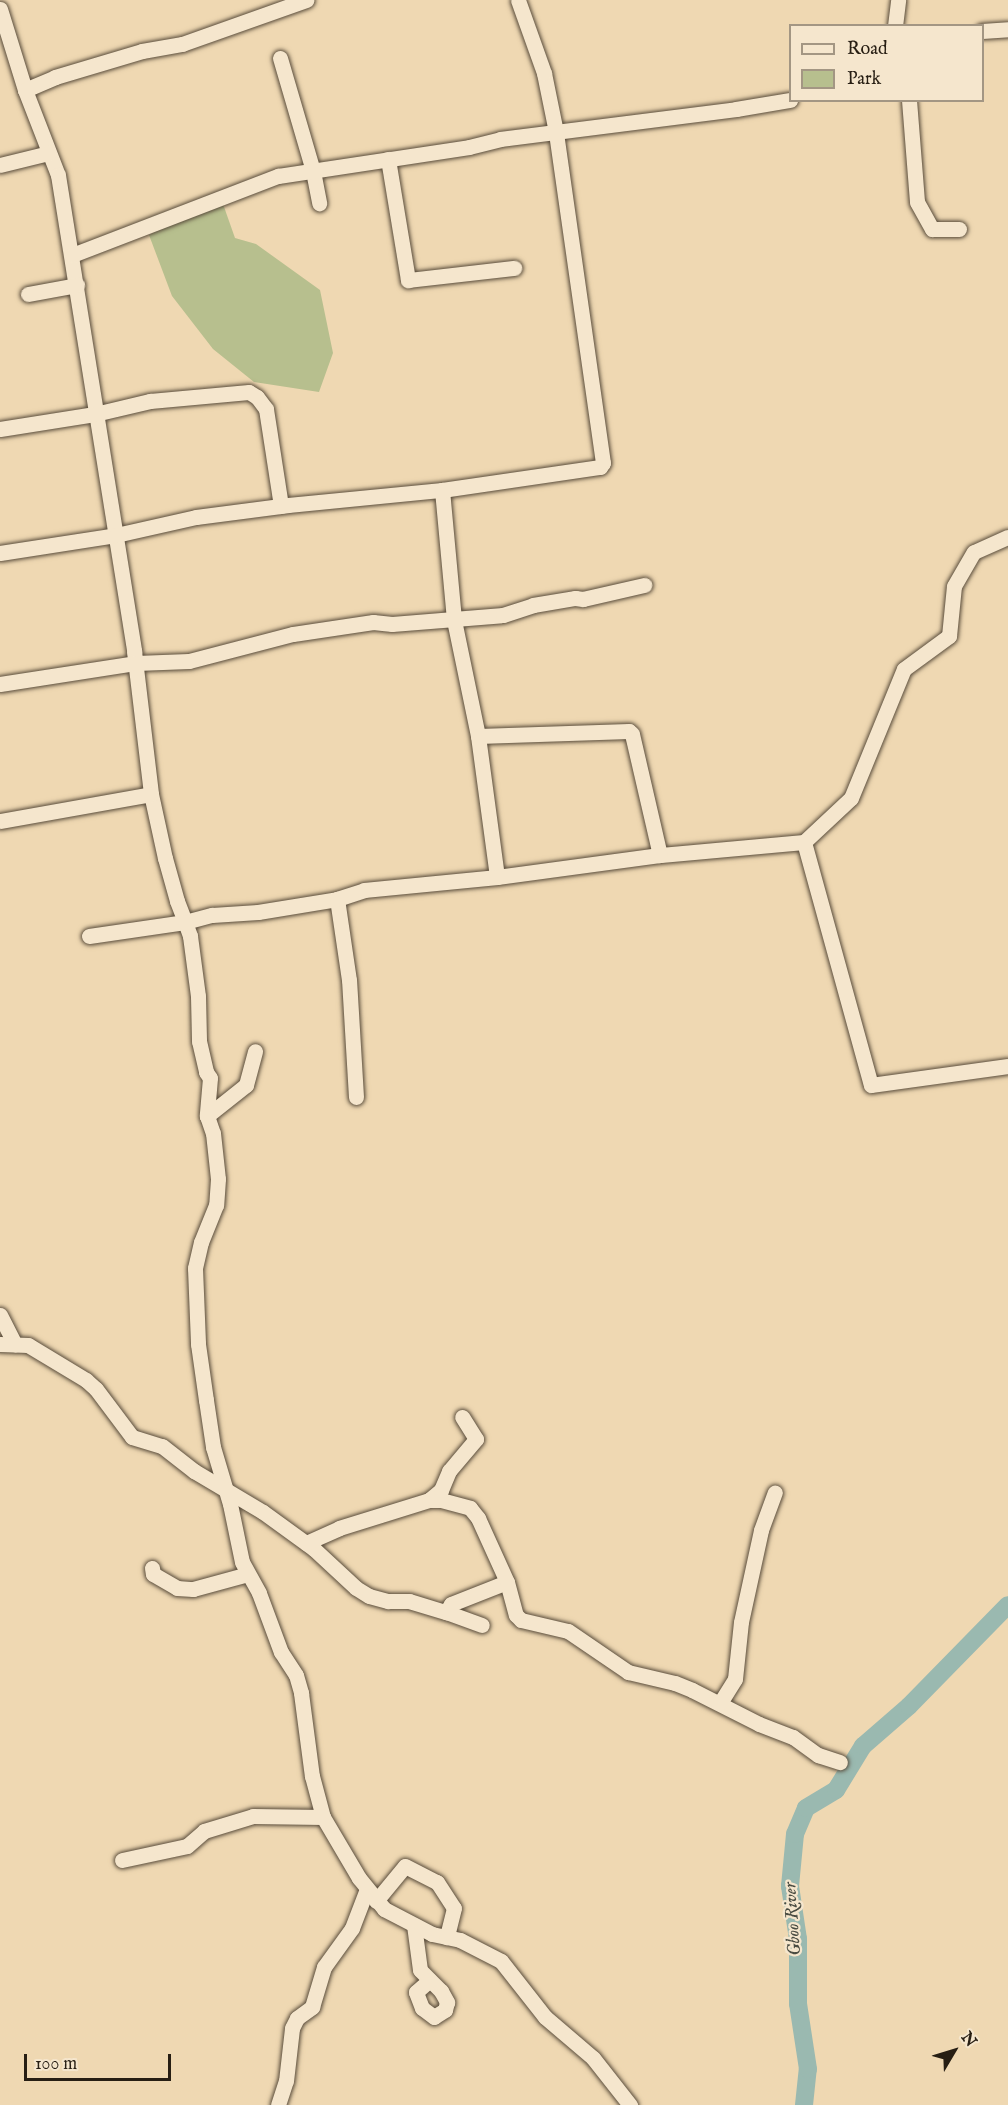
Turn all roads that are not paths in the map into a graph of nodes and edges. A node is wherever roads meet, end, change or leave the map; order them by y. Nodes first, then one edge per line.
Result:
1 (306, 0) edge
2 (519, 0) edge
3 (898, 0) edge
4 (267, 6) edge
5 (0, 9) edge
6 (895, 24) edge
7 (1008, 29) edge
8 (984, 30) edge
9 (280, 58) dead end
10 (25, 90) junction
11 (789, 100) edge
12 (909, 102) edge
13 (556, 132) junction
14 (49, 153) junction
15 (388, 159) junction
16 (0, 165) edge
17 (313, 171) junction
18 (319, 203) dead end
19 (959, 229) dead end
20 (72, 255) junction
21 (514, 268) dead end
22 (77, 285) junction
23 (28, 294) dead end
24 (95, 414) junction
25 (0, 429) edge
26 (442, 490) junction
27 (281, 506) junction
28 (116, 535) junction
29 (1008, 537) edge
30 (0, 553) edge
31 (644, 585) dead end
32 (454, 620) junction
33 (136, 663) junction
34 (0, 684) edge
35 (478, 735) junction
36 (152, 794) junction
37 (0, 821) edge
38 (804, 842) junction
39 (660, 855) junction
40 (497, 877) junction
41 (337, 899) junction
42 (185, 922) junction
43 (89, 936) dead end
44 (255, 1051) dead end
45 (1008, 1066) edge
46 (356, 1096) dead end
47 (207, 1116) junction
48 (0, 1315) edge
49 (8, 1344) edge
50 (462, 1417) dead end
51 (224, 1487) junction
52 (775, 1492) dead end
53 (429, 1500) junction
54 (306, 1543) junction
55 (152, 1568) dead end
56 (248, 1574) junction
57 (507, 1582) junction
58 (446, 1612) junction
59 (482, 1625) dead end
60 (720, 1703) junction
61 (840, 1762) dead end
62 (322, 1817) junction
63 (122, 1860) dead end
64 (371, 1895) junction
65 (414, 1925) junction
66 (447, 1937) junction
67 (430, 1980) dead end
68 (278, 2105) edge
69 (630, 2105) edge

1 - 4 street
2 - 13 street
3 - 6 street
4 - 10 street
5 - 10 street
7 - 8 street
9 - 17 street
10 - 14 street
11 - 13 street
12 - 19 street
13 - 15 street
13 - 26 street
14 - 16 street
14 - 20 street
15 - 17 street
15 - 21 street
17 - 18 street
17 - 20 street
20 - 22 street
22 - 23 street
22 - 24 street
24 - 25 street
24 - 27 street
24 - 28 street
26 - 27 street
26 - 32 street
27 - 28 street
28 - 30 street
28 - 33 street
29 - 38 street
31 - 32 street
32 - 33 street
32 - 35 street
33 - 34 street
33 - 36 street
35 - 39 street
35 - 40 street
36 - 37 street
36 - 42 street
38 - 39 street
38 - 45 street
39 - 40 street
40 - 41 street
41 - 42 street
41 - 46 street
42 - 43 street
42 - 47 street
44 - 47 street
47 - 51 street
48 - 49 street
49 - 51 street
50 - 53 street
51 - 54 street
51 - 56 street
52 - 60 street
53 - 54 street
53 - 57 street
54 - 58 street
55 - 56 street
56 - 62 street
57 - 58 street
57 - 60 street
58 - 59 street
60 - 61 street
62 - 63 street
62 - 64 street
64 - 65 street
64 - 66 street
64 - 68 street
65 - 66 street
65 - 67 street
66 - 69 street

